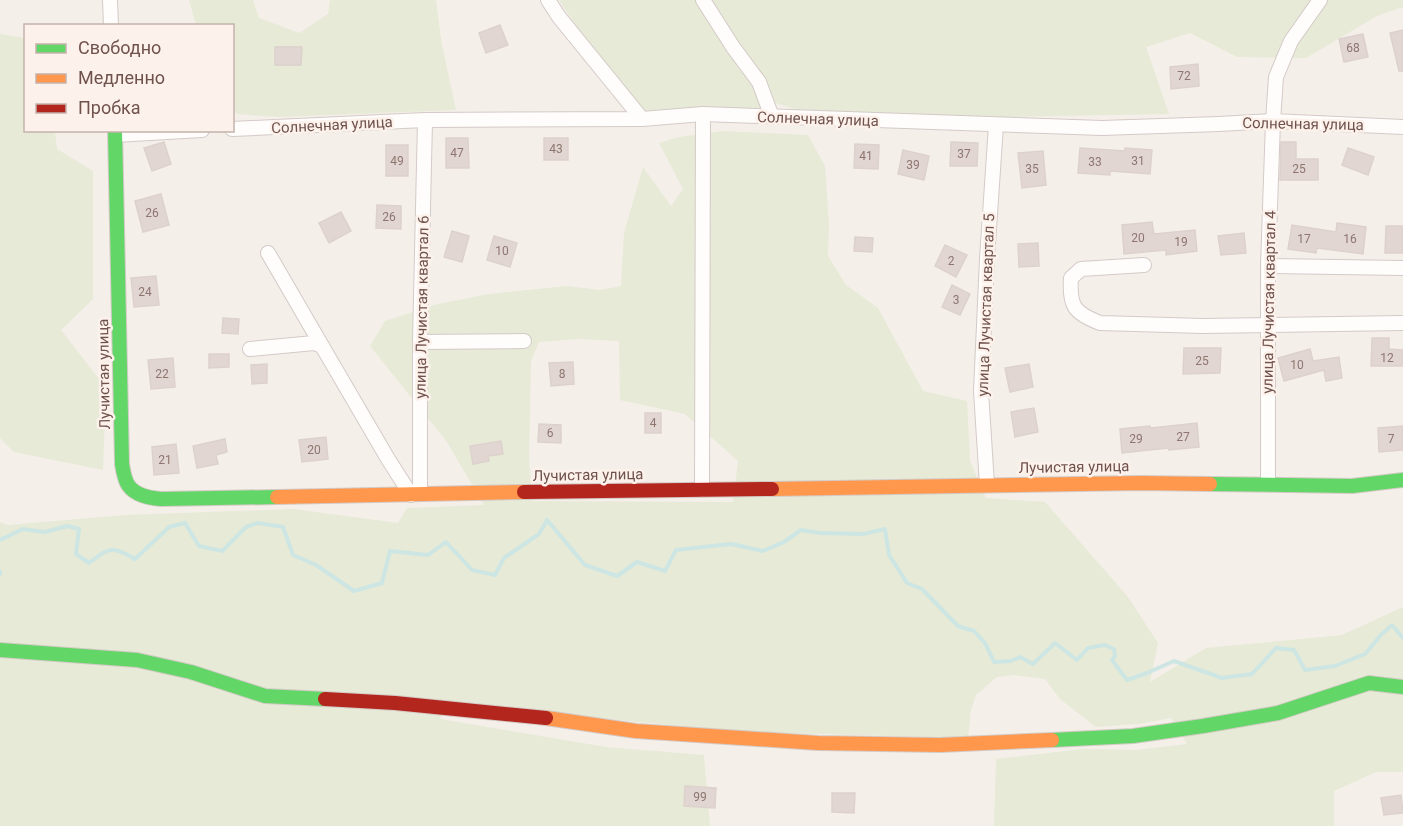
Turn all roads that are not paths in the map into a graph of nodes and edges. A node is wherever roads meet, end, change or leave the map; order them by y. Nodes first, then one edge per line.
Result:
1 (110, 0) edge
2 (548, 0) edge
3 (703, 0) edge
4 (1320, 0) edge
5 (111, 24) edge
6 (703, 114) junction
7 (772, 117) junction
8 (642, 118) junction
9 (424, 120) junction
10 (1273, 121) junction
11 (996, 125) junction
12 (1403, 127) edge
13 (234, 129) edge
14 (144, 132) edge
15 (115, 133) edge
16 (268, 253) dead end
17 (1144, 264) dead end
18 (1268, 266) junction
19 (1403, 268) edge
20 (1403, 323) edge
21 (1268, 324) junction
22 (524, 341) dead end
23 (420, 342) junction
24 (322, 346) junction
25 (250, 349) dead end
26 (1403, 480) edge
27 (1268, 484) junction
28 (987, 485) junction
29 (702, 490) junction
30 (415, 495) junction
31 (0, 650) edge
32 (1403, 687) edge

1 - 5 street
2 - 8 street
3 - 7 street
4 - 10 street, улица Лучистая квартал 4
6 - 7 street, Солнечная улица
6 - 8 street, Солнечная улица
6 - 29 street
7 - 11 street, Солнечная улица
8 - 9 street, Солнечная улица
9 - 13 street, Солнечная улица
9 - 23 street, улица Лучистая квартал 6
10 - 11 street, Солнечная улица
10 - 12 street, Солнечная улица
10 - 18 street, улица Лучистая квартал 4
11 - 28 street, улица Лучистая квартал 5
14 - 15 street
15 - 30 street, Лучистая улица
16 - 24 street
17 - 21 street
18 - 19 street
18 - 21 street, улица Лучистая квартал 4
20 - 21 street
21 - 27 street, улица Лучистая квартал 4
22 - 23 street
23 - 30 street, улица Лучистая квартал 6
24 - 25 street
24 - 30 street
26 - 27 street, Лучистая улица
27 - 28 street, Лучистая улица
28 - 29 street, Лучистая улица
29 - 30 street, Лучистая улица
31 - 32 street

